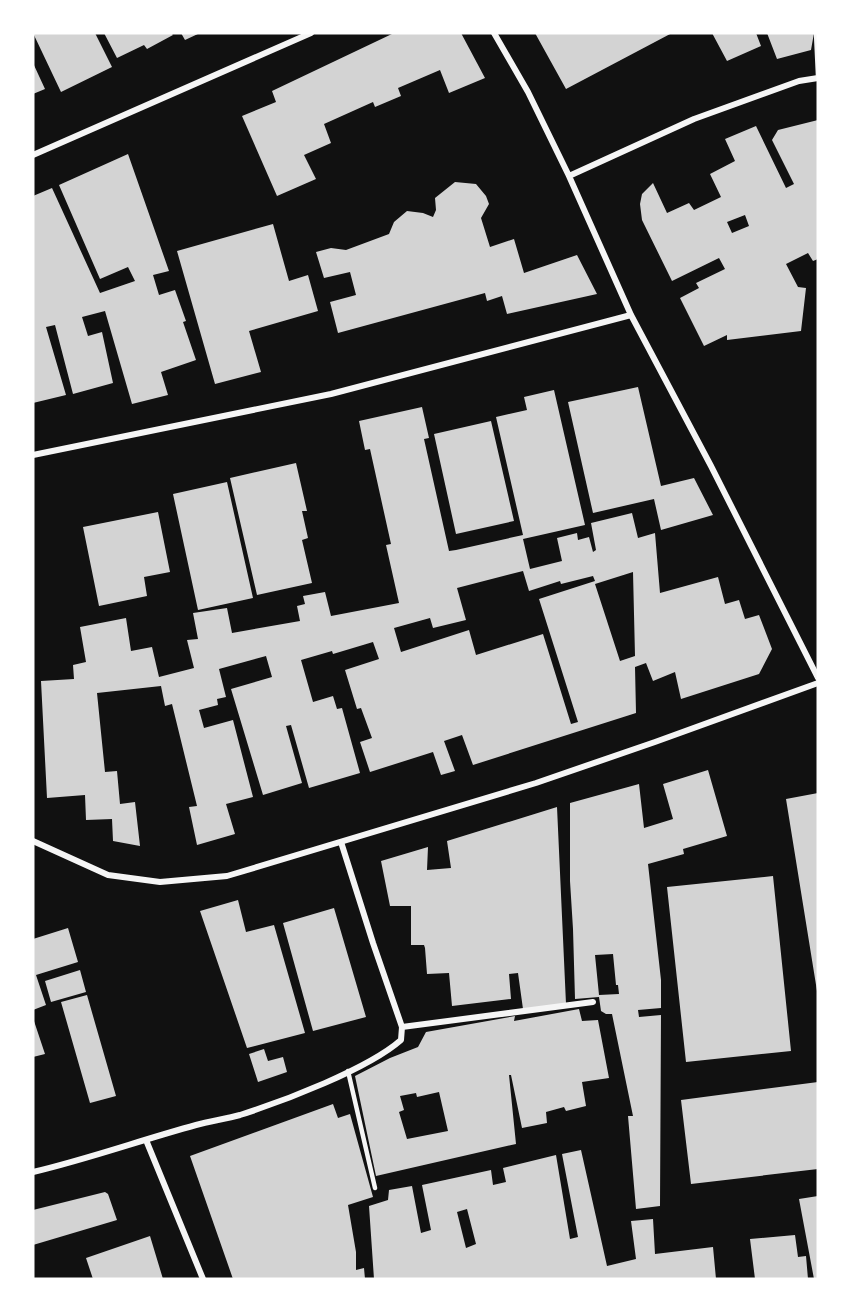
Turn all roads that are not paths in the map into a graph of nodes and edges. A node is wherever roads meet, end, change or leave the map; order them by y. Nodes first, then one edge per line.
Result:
1 (311, 33) edge
2 (494, 33) edge
3 (816, 33) edge
4 (818, 77) edge
5 (33, 154) edge
6 (569, 176) junction
7 (632, 315) junction
8 (33, 455) edge
9 (818, 678) edge
10 (818, 683) edge
11 (33, 841) edge
12 (341, 842) junction
13 (593, 1002) dead end
14 (402, 1027) junction
15 (348, 1071) junction
16 (147, 1140) junction
17 (33, 1172) edge
18 (375, 1188) dead end
19 (202, 1279) edge

1 - 5 street
2 - 6 street
3 - 4 lane
4 - 6 street
6 - 7 street
7 - 8 street
7 - 9 street
10 - 12 street
11 - 12 street
12 - 14 street
13 - 14 street
14 - 15 street
15 - 16 street
15 - 18 lane
16 - 17 street
16 - 19 street

